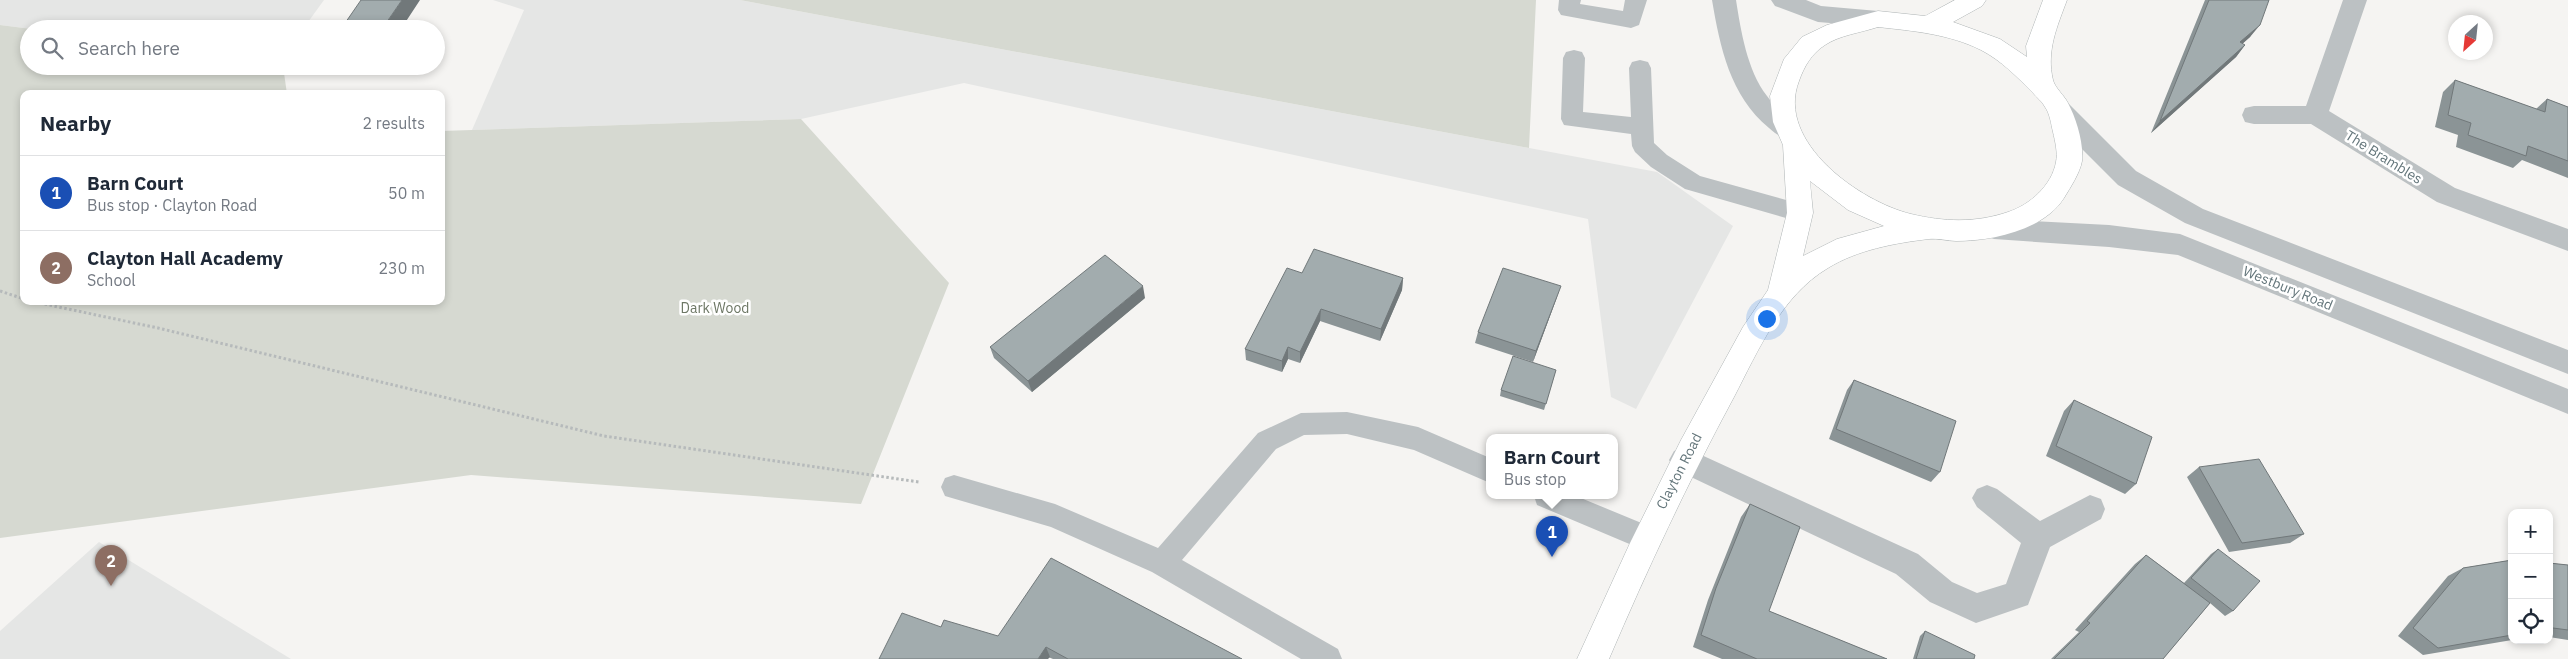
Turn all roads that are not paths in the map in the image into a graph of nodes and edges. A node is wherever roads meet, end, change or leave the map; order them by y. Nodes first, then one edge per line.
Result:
1 (1570, 0) edge
2 (1636, 0) edge
3 (1724, 0) edge
4 (1782, 0) edge
5 (1974, 0) edge
6 (2055, 0) edge
7 (2354, 0) edge
8 (1878, 20) junction
9 (1931, 23) junction
10 (1574, 58) dead end
11 (1640, 68) dead end
12 (2042, 88) junction
13 (2059, 110) junction
14 (2316, 115) junction
15 (2254, 116) dead end
16 (1642, 127) junction
17 (1791, 137) junction
18 (1800, 213) junction
19 (1994, 228) junction
20 (1932, 230) junction
21 (2568, 240) edge
22 (1782, 291) junction
23 (2568, 362) edge
24 (2568, 402) edge
25 (1684, 460) junction
26 (1486, 469) edge
27 (954, 487) road end
28 (1987, 498) dead end
29 (1554, 499) edge
30 (2090, 509) dead end
31 (1646, 538) junction
32 (2038, 538) junction
33 (1162, 563) junction
34 (1328, 659) edge
35 (1593, 659) edge

1 - 2 lane
3 - 17 street
4 - 8 street
5 - 9 main road
6 - 12 main road
7 - 14 street
8 - 9 main road, Clayton Road
8 - 17 main road, Clayton Road
9 - 12 main road, Clayton Road
10 - 16 lane
11 - 16 lane
12 - 13 main road, Clayton Road
13 - 19 main road, Clayton Road
13 - 23 street
14 - 15 street
14 - 21 street, The Brambles
16 - 18 lane
17 - 18 main road, Clayton Road
17 - 20 main road, Clayton Road
18 - 22 main road, Clayton Road
19 - 20 main road, Clayton Road
19 - 24 street, Westbury Road
20 - 22 main road, Clayton Road
22 - 25 main road, Clayton Road
25 - 31 main road, Clayton Road
25 - 32 street
26 - 33 lane
27 - 33 lane
28 - 32 street
29 - 31 lane
30 - 32 street
31 - 35 main road, Clayton Road
33 - 34 lane

